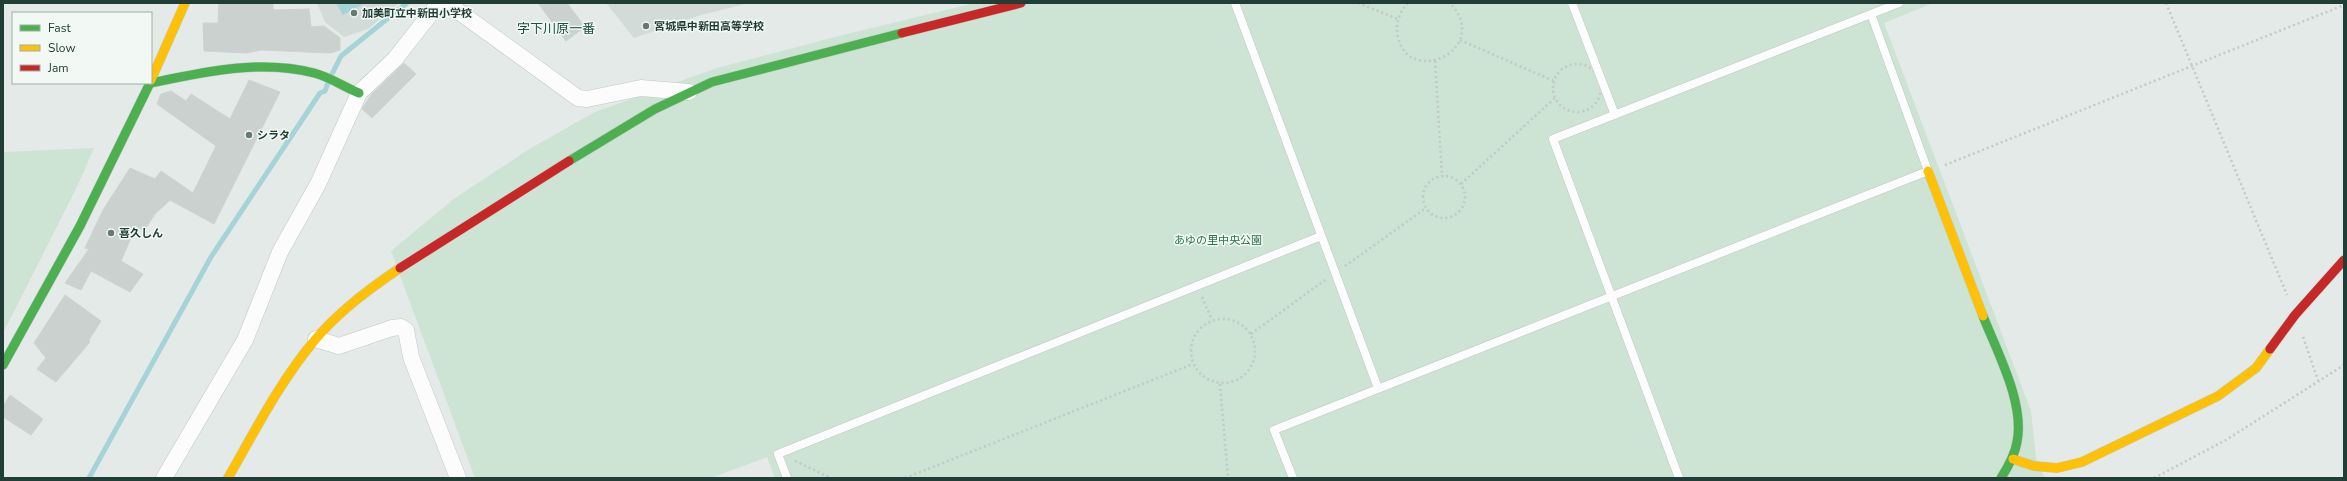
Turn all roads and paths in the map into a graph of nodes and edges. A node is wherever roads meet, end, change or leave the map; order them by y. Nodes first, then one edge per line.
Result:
1 (185, 3) edge
2 (439, 3) edge
3 (447, 3) edge
4 (1021, 3) edge
5 (1235, 3) edge
6 (1358, 3) edge
7 (1408, 3) edge
8 (1450, 3) edge
9 (1572, 3) edge
10 (1899, 3) edge
11 (2166, 3) edge
12 (2344, 5) edge
13 (1871, 14) junction
14 (1398, 19) junction
15 (1460, 40) junction
16 (1435, 61) junction
17 (2192, 65) junction
18 (152, 78) edge
19 (1554, 81) junction
20 (152, 83) edge
21 (150, 84) edge
22 (688, 92) junction
23 (359, 93) junction
24 (1556, 98) junction
25 (1615, 114) junction
26 (1928, 171) junction
27 (1442, 176) junction
28 (1461, 184) junction
29 (1321, 236) junction
30 (2344, 260) edge
31 (1198, 285) junction
32 (1611, 296) junction
33 (2294, 316) junction
34 (1212, 320) junction
35 (316, 339) junction
36 (1193, 364) junction
37 (3, 365) edge
38 (2344, 365) edge
39 (2318, 380) junction
40 (1220, 384) junction
41 (1378, 388) junction
42 (778, 454) junction
43 (2013, 459) junction
44 (164, 478) edge
45 (228, 478) edge
46 (458, 478) edge
47 (787, 478) edge
48 (831, 478) edge
49 (905, 478) edge
50 (1228, 478) edge
51 (1293, 478) edge
52 (1679, 478) edge
53 (2001, 478) edge
54 (2154, 478) edge

1 - 18 street
2 - 23 street
3 - 22 street
4 - 22 street
5 - 29 lane
6 - 14 path
7 - 14 path
8 - 15 path
9 - 25 lane
10 - 13 lane
11 - 17 path
12 - 17 path
13 - 25 lane
13 - 26 lane
14 - 16 path
15 - 16 path
15 - 19 path
16 - 27 path
17 - 26 path
17 - 33 path
19 - 24 path
19 - 24 path
20 - 23 street
21 - 37 street
22 - 35 street
23 - 44 street
24 - 28 path
25 - 32 lane
26 - 32 lane
26 - 43 street
27 - 28 path
27 - 28 path
29 - 31 lane
29 - 41 lane
30 - 33 street
31 - 34 path
31 - 42 lane
32 - 41 lane
32 - 52 lane
33 - 39 path
33 - 43 street
34 - 36 path
34 - 40 path
35 - 45 street
35 - 46 street
36 - 40 path
36 - 49 path
38 - 39 path
39 - 54 path
40 - 50 path
41 - 51 lane
42 - 47 lane
42 - 48 path
43 - 53 street

